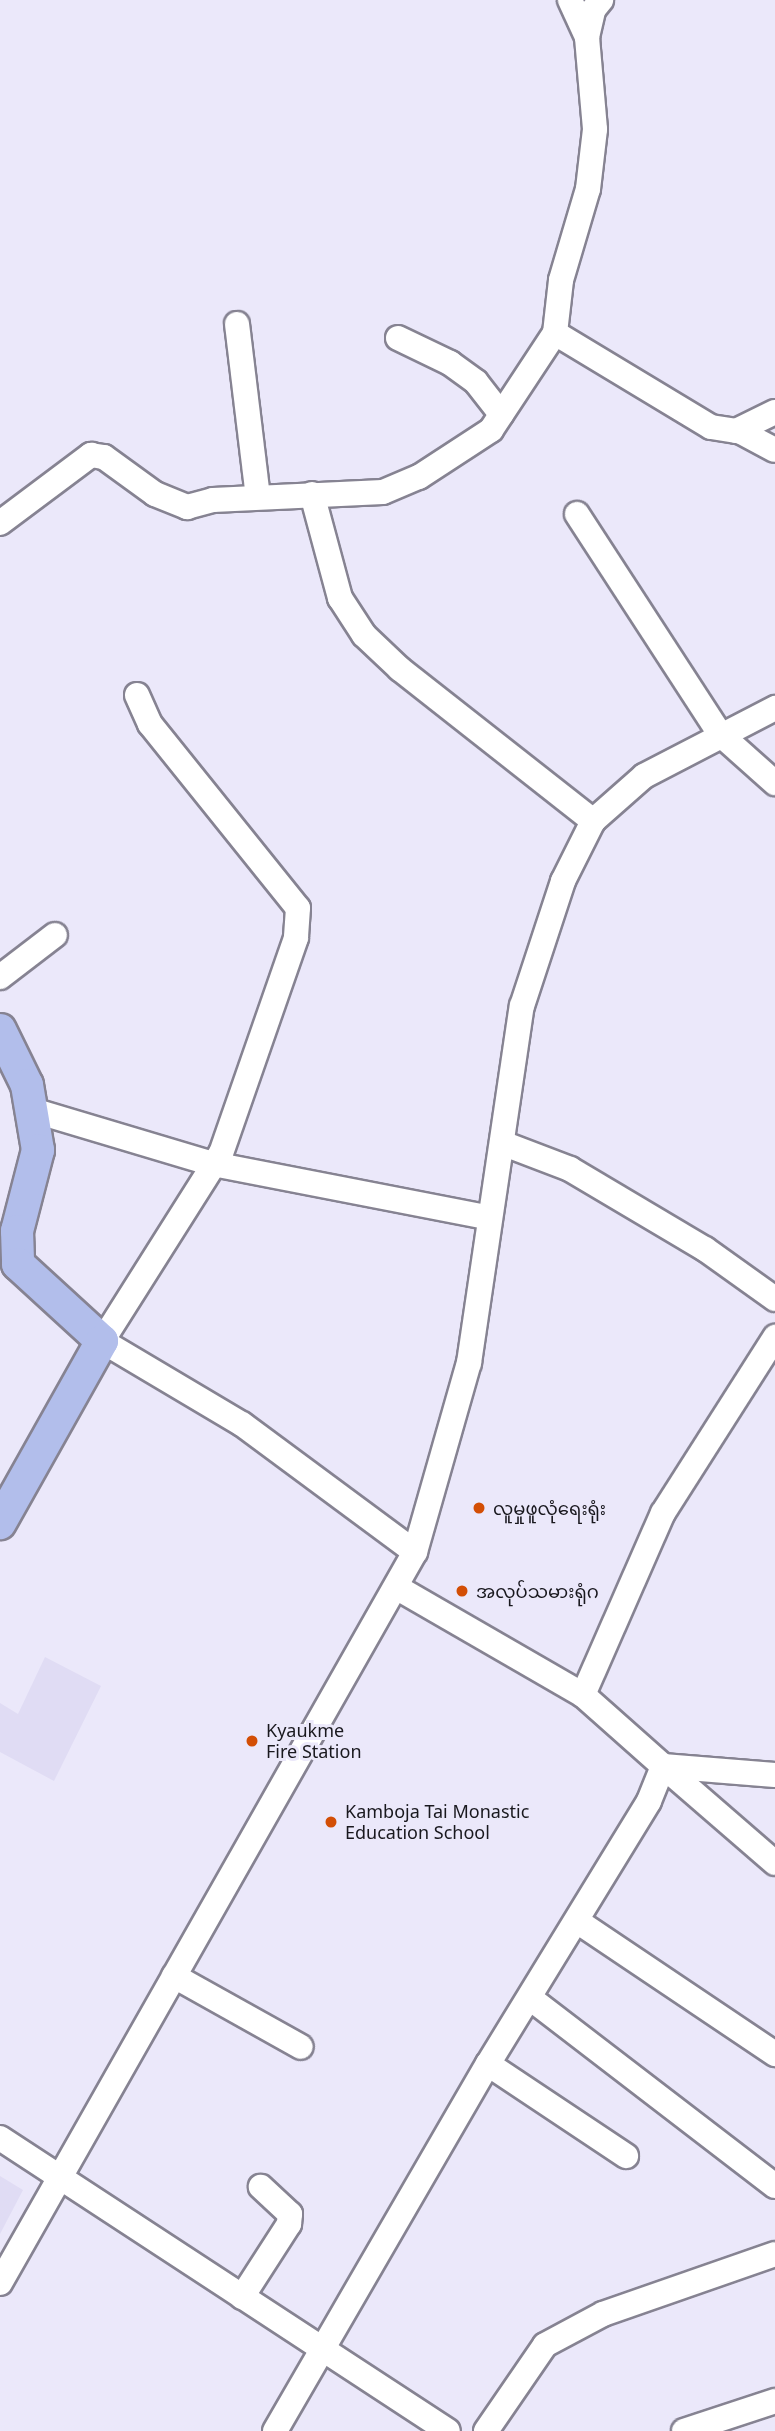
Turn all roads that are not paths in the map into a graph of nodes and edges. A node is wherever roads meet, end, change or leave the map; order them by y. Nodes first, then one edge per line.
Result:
1 (570, 0) edge
2 (601, 0) edge
3 (587, 37) junction
4 (237, 324) dead end
5 (555, 333) junction
6 (398, 338) dead end
7 (775, 412) edge
8 (501, 414) junction
9 (736, 431) junction
10 (775, 450) edge
11 (312, 494) junction
12 (258, 497) junction
13 (577, 514) dead end
14 (0, 523) edge
15 (137, 695) dead end
16 (775, 708) edge
17 (720, 734) junction
18 (775, 783) edge
19 (593, 821) junction
20 (55, 934) dead end
21 (0, 977) edge
22 (3, 1042) edge
23 (32, 1111) junction
24 (502, 1143) junction
25 (213, 1164) junction
26 (490, 1218) junction
27 (9, 1259) edge
28 (775, 1299) edge
29 (775, 1337) edge
30 (102, 1341) junction
31 (0, 1523) edge
32 (415, 1552) junction
33 (396, 1587) junction
34 (583, 1695) junction
35 (663, 1766) junction
36 (775, 1775) edge
37 (775, 1863) edge
38 (577, 1921) junction
39 (174, 1976) junction
40 (530, 1998) junction
41 (301, 2047) dead end
42 (775, 2054) edge
43 (488, 2064) junction
44 (0, 2138) edge
45 (626, 2156) dead end
46 (60, 2176) junction
47 (775, 2186) edge
48 (261, 2187) dead end
49 (775, 2254) edge
50 (0, 2283) edge
51 (242, 2297) junction
52 (321, 2350) junction
53 (775, 2401) edge
54 (723, 2425) edge
55 (275, 2431) edge
56 (447, 2431) edge
57 (486, 2431) edge
58 (684, 2431) edge

1 - 3 street
2 - 3 street
3 - 5 street
4 - 12 street
5 - 8 street
5 - 9 street
6 - 8 street
7 - 9 street
8 - 11 street
9 - 10 street
11 - 12 street
11 - 19 street
12 - 14 street
13 - 17 street
15 - 25 street
16 - 17 street
17 - 18 street
17 - 19 street
19 - 24 street
20 - 21 street
22 - 23 main road
23 - 25 street
23 - 27 main road
24 - 26 street
24 - 28 street
25 - 26 street
25 - 30 street
26 - 32 street
27 - 30 main road
29 - 34 street
30 - 31 main road
30 - 32 street
32 - 33 street
33 - 34 street
33 - 39 street
34 - 35 street
35 - 36 street
35 - 37 street
35 - 38 street
38 - 40 street
38 - 42 street
39 - 41 street
39 - 46 street
40 - 43 street
40 - 47 street
43 - 45 street
43 - 52 street
44 - 46 street
46 - 50 street
46 - 51 street
48 - 51 street
49 - 57 street
51 - 52 street
52 - 55 street
52 - 56 street
53 - 54 street
54 - 58 street

